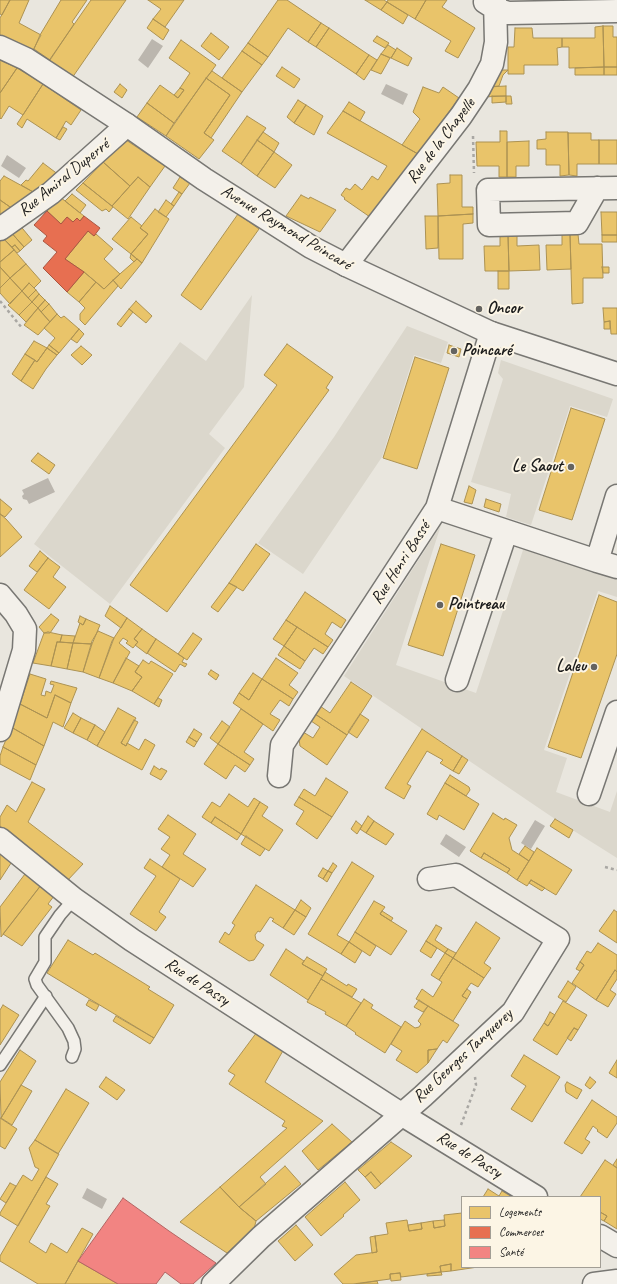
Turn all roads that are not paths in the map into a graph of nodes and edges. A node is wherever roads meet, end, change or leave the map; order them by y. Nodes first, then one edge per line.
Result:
1 (491, 3) edge
2 (581, 6) edge
3 (617, 11) edge
4 (0, 47) edge
5 (127, 125) junction
6 (607, 188) edge
7 (0, 229) edge
8 (346, 265) junction
9 (491, 333) junction
10 (617, 374) edge
11 (617, 496) edge
12 (437, 508) junction
13 (506, 532) junction
14 (597, 561) junction
15 (617, 567) edge
16 (0, 595) edge
17 (457, 680) dead end
18 (617, 712) edge
19 (0, 730) edge
20 (279, 776) dead end
21 (589, 794) dead end
22 (0, 839) edge
23 (429, 879) dead end
24 (74, 899) junction
25 (46, 996) junction
26 (72, 1057) dead end
27 (0, 1065) edge
28 (401, 1114) junction
29 (534, 1196) edge
30 (601, 1237) edge
31 (617, 1246) edge
32 (617, 1281) edge
33 (213, 1284) edge
34 (594, 1284) edge

1 - 2 street
1 - 8 street, Rue de la Chapelle
2 - 3 street
4 - 5 street, Avenue Raymond Poincaré
5 - 7 street, Rue Amiral Duperré
5 - 8 street, Avenue Raymond Poincaré
6 - 6 street
8 - 9 street, Avenue Raymond Poincaré
9 - 10 street, Avenue Raymond Poincaré
9 - 12 street, Rue Henri Bassé
11 - 14 street
12 - 13 street
12 - 20 street, Rue Henri Bassé
13 - 14 street
13 - 17 street
14 - 15 street
16 - 19 street
18 - 21 street
22 - 24 street, Rue de Passy
23 - 28 street, Rue Georges Tanquerey
24 - 25 lane
24 - 28 street, Rue de Passy
25 - 26 lane
25 - 27 lane
28 - 29 street, Rue de Passy
28 - 33 street
30 - 31 street
32 - 34 street

